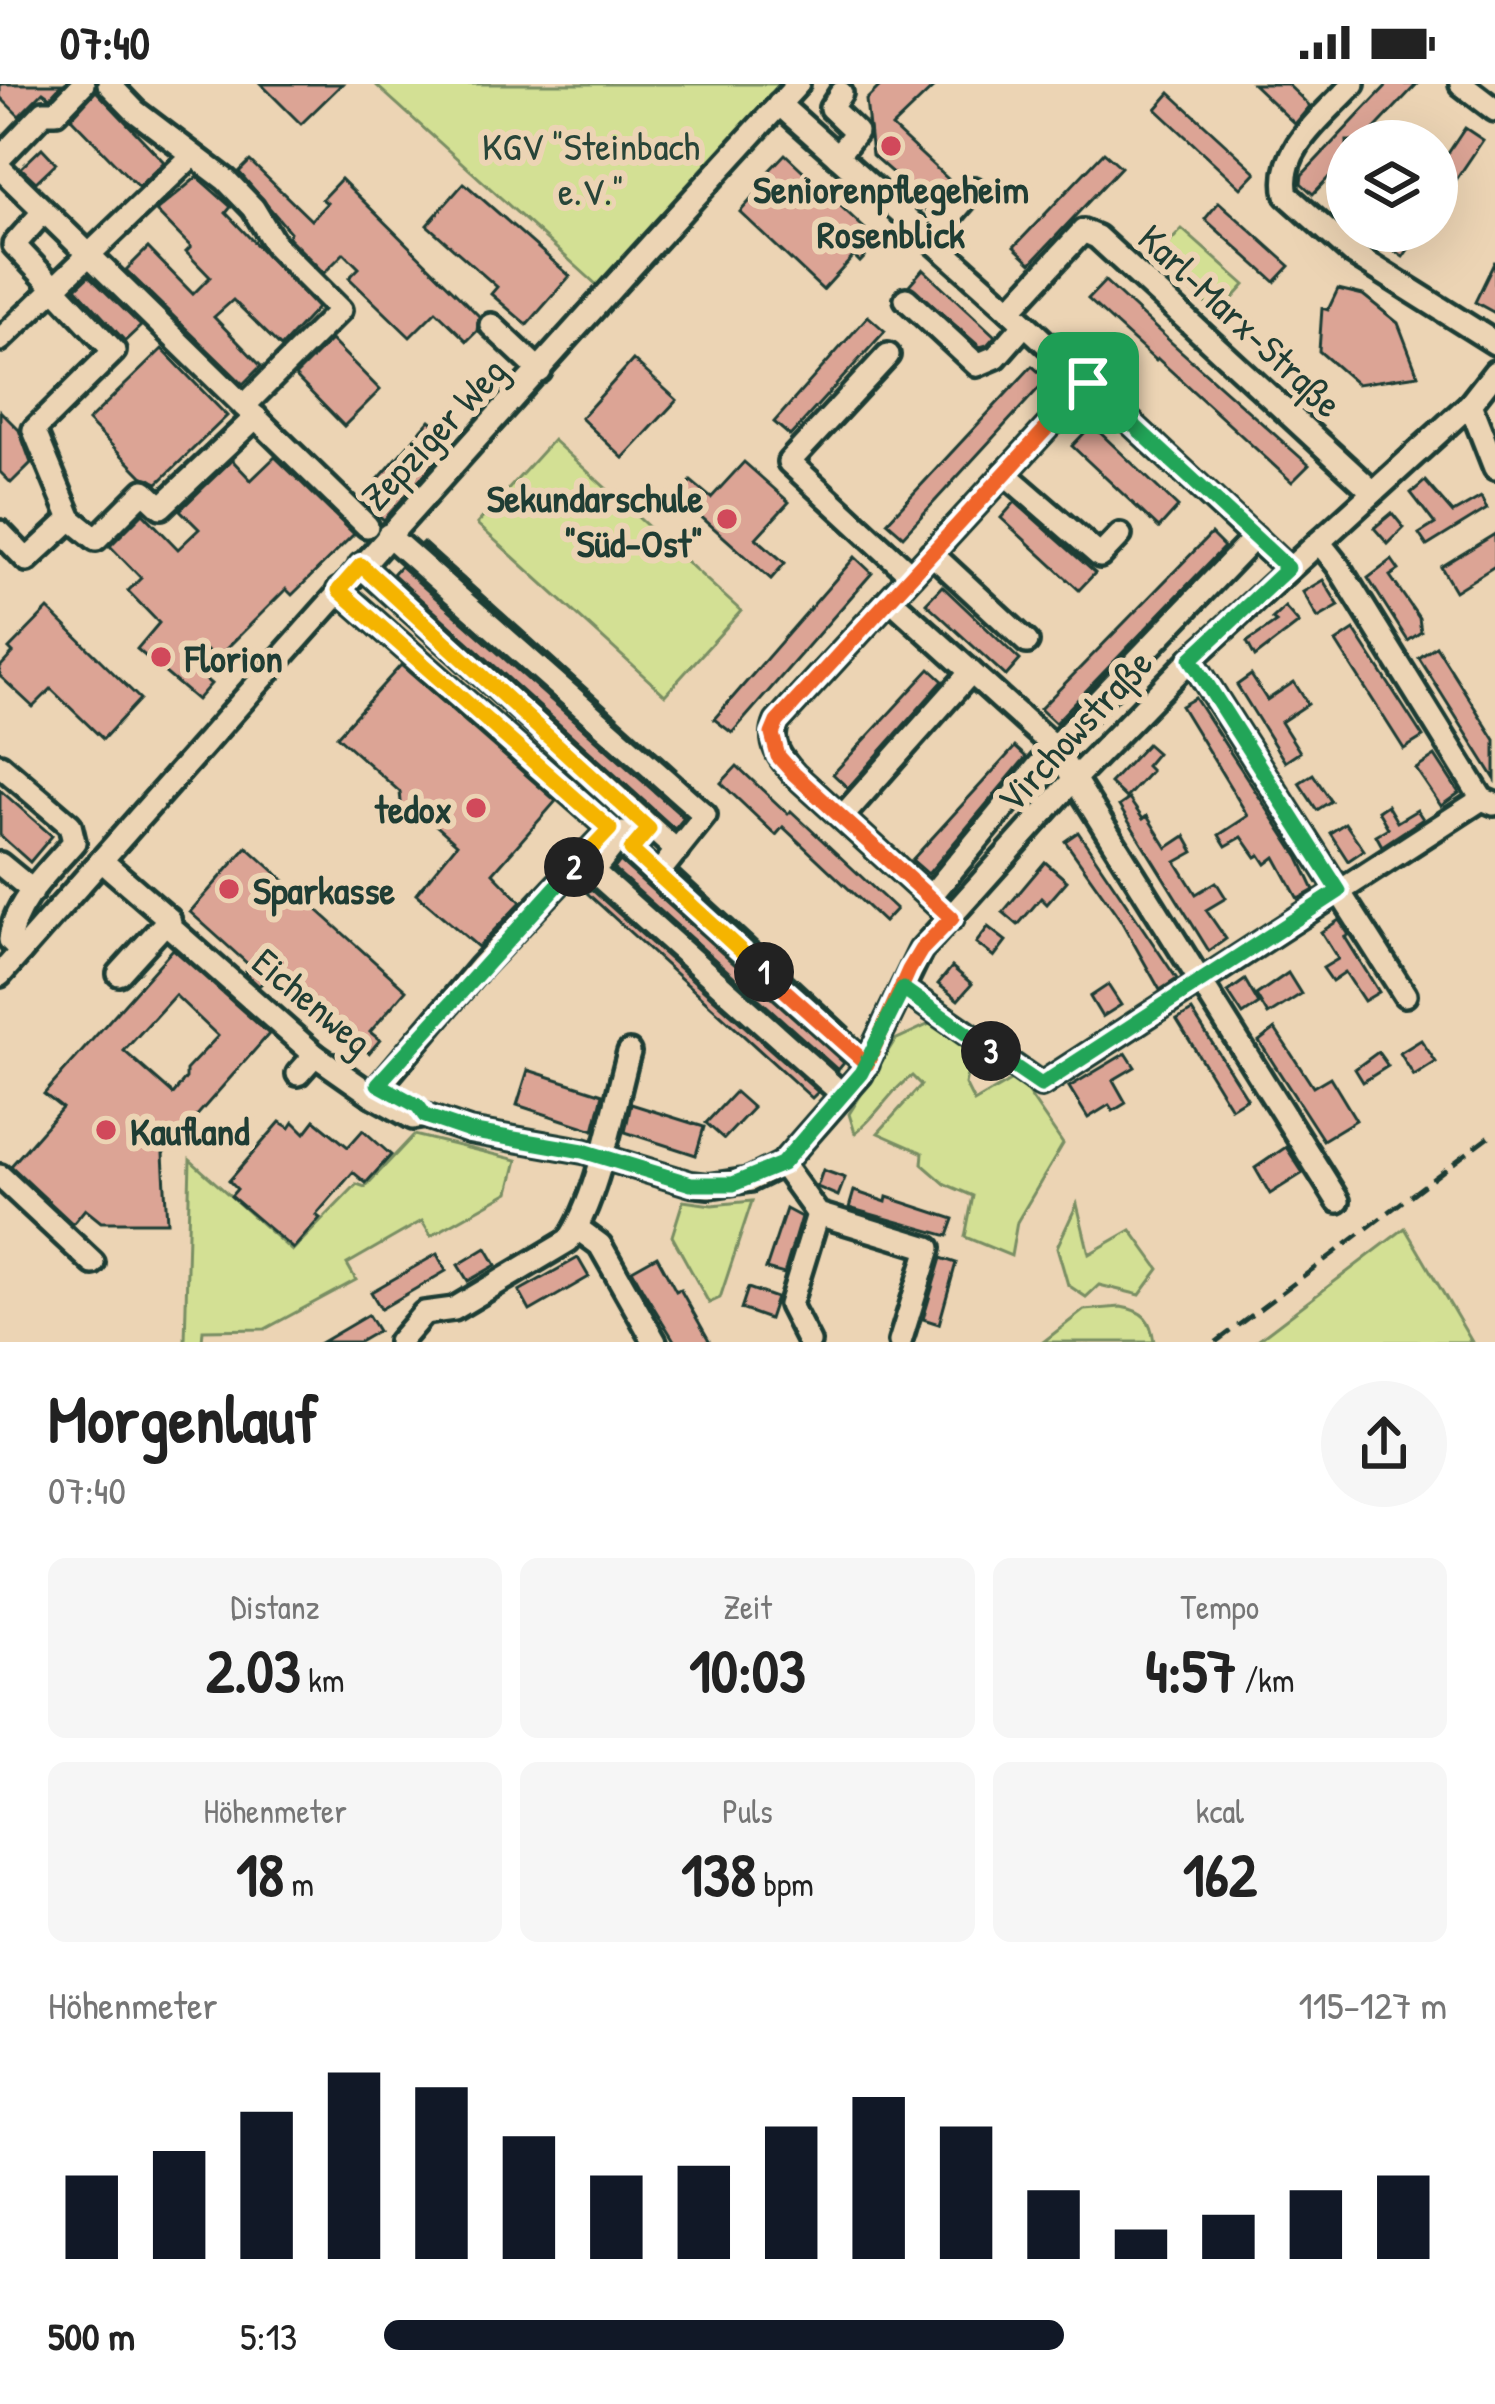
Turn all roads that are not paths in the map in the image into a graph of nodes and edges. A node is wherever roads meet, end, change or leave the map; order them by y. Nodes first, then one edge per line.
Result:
1 (83, 84) edge
2 (109, 84) edge
3 (797, 84) edge
4 (1353, 84) edge
5 (1461, 84) edge
6 (841, 93) dead end
7 (779, 104) junction
8 (1495, 110) edge
9 (192, 156) junction
10 (837, 156) junction
11 (0, 158) edge
12 (0, 168) edge
13 (974, 189) dead end
14 (44, 211) junction
15 (930, 240) junction
16 (88, 254) junction
17 (54, 287) junction
18 (906, 299) dead end
19 (1018, 317) junction
20 (491, 325) dead end
21 (0, 340) edge
22 (1495, 343) edge
23 (888, 355) dead end
24 (540, 370) junction
25 (1495, 372) edge
26 (1088, 383) junction
27 (1470, 404) junction
28 (250, 411) junction
29 (1495, 468) edge
30 (1004, 472) junction
31 (1373, 492) junction
32 (71, 519) junction
33 (378, 530) junction
34 (0, 532) edge
35 (1120, 535) dead end
36 (1255, 537) junction
37 (1319, 542) junction
38 (931, 553) junction
39 (361, 565) junction
40 (1288, 568) junction
41 (910, 574) junction
42 (339, 590) junction
43 (890, 598) junction
44 (1028, 642) dead end
45 (1191, 659) junction
46 (971, 672) junction
47 (1054, 747) junction
48 (0, 765) edge
49 (1074, 779) junction
50 (1489, 802) edge
51 (842, 817) junction
52 (642, 823) junction
53 (677, 850) junction
54 (102, 860) junction
55 (0, 864) edge
56 (657, 875) junction
57 (33, 891) junction
58 (1339, 891) junction
59 (930, 897) junction
60 (952, 918) junction
61 (169, 919) junction
62 (21, 951) junction
63 (119, 974) dead end
64 (0, 975) edge
65 (1199, 979) junction
66 (903, 989) junction
67 (1405, 995) dead end
68 (629, 1052) dead end
69 (315, 1054) junction
70 (867, 1064) junction
71 (298, 1074) dead end
72 (375, 1089) junction
73 (842, 1094) junction
74 (601, 1155) junction
75 (782, 1164) junction
76 (0, 1176) edge
77 (1338, 1201) dead end
78 (818, 1214) junction
79 (578, 1228) junction
80 (93, 1263) dead end
81 (399, 1342) edge
82 (655, 1342) edge
83 (809, 1342) edge
84 (900, 1342) edge

1 - 11 street
2 - 9 street
3 - 7 street, Zepziger Weg
4 - 22 street
5 - 8 street
6 - 10 street
7 - 10 street
7 - 24 street, Zepziger Weg
9 - 16 street
9 - 28 street
10 - 15 street
12 - 14 street
13 - 15 street
14 - 16 street
14 - 17 street
15 - 19 street
16 - 17 street
16 - 28 street
17 - 21 street
17 - 32 street
18 - 19 street
19 - 26 street
19 - 31 street, Karl-Marx-Straße
20 - 24 street
23 - 41 street
24 - 33 street, Zepziger Weg
25 - 27 street, Virchowstraße
26 - 30 street
26 - 36 street
27 - 29 street
27 - 31 street, Virchowstraße
28 - 32 street
28 - 33 street
30 - 35 street
30 - 38 street
31 - 37 street, Virchowstraße
32 - 34 street
33 - 39 street, Zepziger Weg
33 - 53 street
36 - 40 street
36 - 47 street
37 - 40 street, Virchowstraße
37 - 50 street
38 - 41 street
38 - 44 street
39 - 42 street, Zepziger Weg
39 - 52 street
40 - 45 street, Virchowstraße
41 - 43 street
42 - 54 street, Zepziger Weg
42 - 72 street
43 - 46 street
43 - 51 street
45 - 49 street, Virchowstraße
45 - 58 street
46 - 47 street
46 - 51 street
47 - 49 street
47 - 59 street
48 - 57 street
49 - 60 street, Virchowstraße
49 - 65 street
50 - 58 street
51 - 59 street
52 - 53 street
52 - 56 street
52 - 73 street
53 - 56 street
54 - 61 street, Eichenweg
54 - 62 street, Zepziger Weg
55 - 57 street
56 - 70 street
57 - 62 street
58 - 65 street
58 - 67 street
59 - 60 street
60 - 66 street
61 - 63 street
61 - 69 street, Eichenweg
61 - 72 street, Eichenweg
62 - 64 street, Zepziger Weg
65 - 66 street
65 - 77 street
66 - 70 street
68 - 74 street
69 - 71 street
69 - 72 street, Eichenweg
70 - 73 street
72 - 74 street, Eichenweg
73 - 75 street
74 - 75 street, Eichenweg
74 - 79 street
75 - 78 street
76 - 80 street
78 - 83 street
78 - 84 street
79 - 81 street
79 - 82 street

